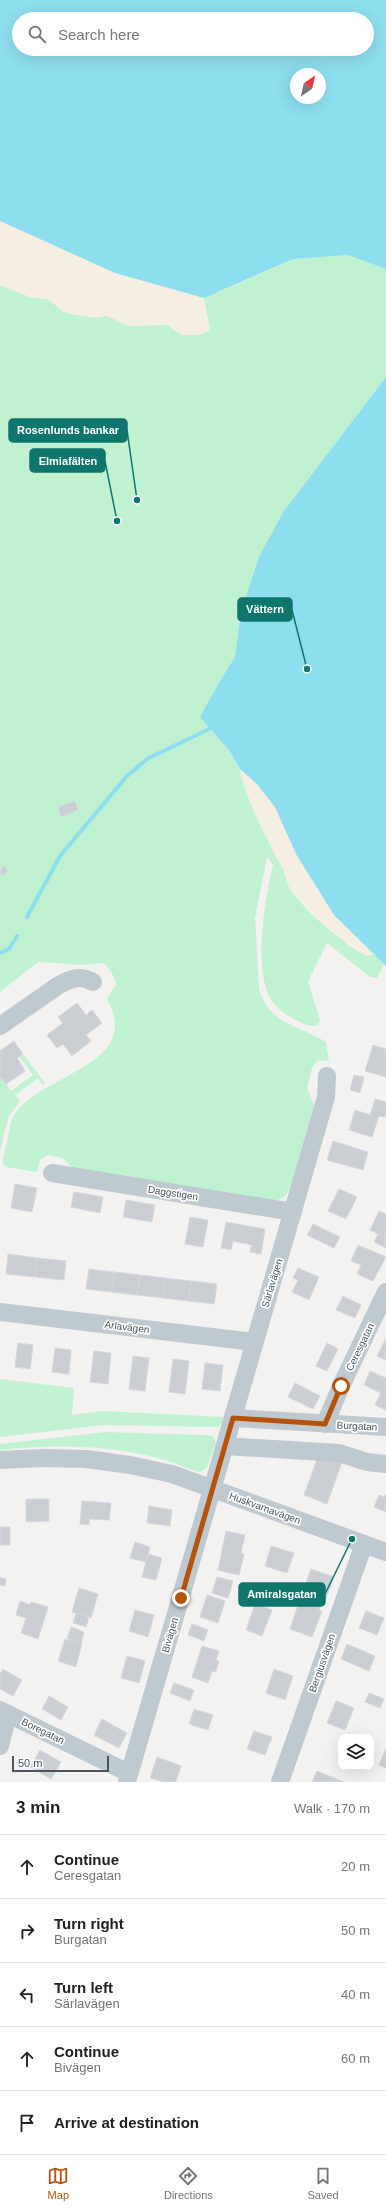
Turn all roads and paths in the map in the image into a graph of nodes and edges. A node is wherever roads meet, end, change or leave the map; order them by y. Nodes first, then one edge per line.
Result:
1 (93, 982) dead end
2 (0, 1026) edge
3 (327, 1076) dead end
4 (52, 1173) dead end
5 (293, 1212) junction
6 (386, 1292) edge
7 (0, 1312) edge
8 (254, 1342) junction
9 (233, 1418) junction
10 (325, 1424) junction
11 (386, 1427) edge
12 (225, 1446) junction
13 (0, 1460) edge
14 (386, 1464) edge
15 (213, 1489) junction
16 (364, 1544) junction
17 (386, 1552) edge
18 (4, 1712) edge
19 (0, 1746) edge
20 (128, 1778) edge
21 (280, 1782) edge

1 - 2 street
3 - 5 street, Särlavägen
4 - 5 street, Daggstigen
5 - 8 street, Särlavägen
6 - 10 street, Ceresgatan
7 - 8 street, Arlavägen
8 - 9 street, Särlavägen
9 - 10 street, Burgatan
9 - 12 street, Särlavägen
10 - 11 street, Burgatan
12 - 14 street
12 - 15 street, Särlavägen
13 - 15 street, Huskvarnavägen
15 - 16 street, Huskvarnavägen
15 - 20 street, Bivägen
16 - 17 street, Huskvarnavägen
16 - 21 street, Bergiusvägen
18 - 19 street
18 - 20 street, Boregatan

